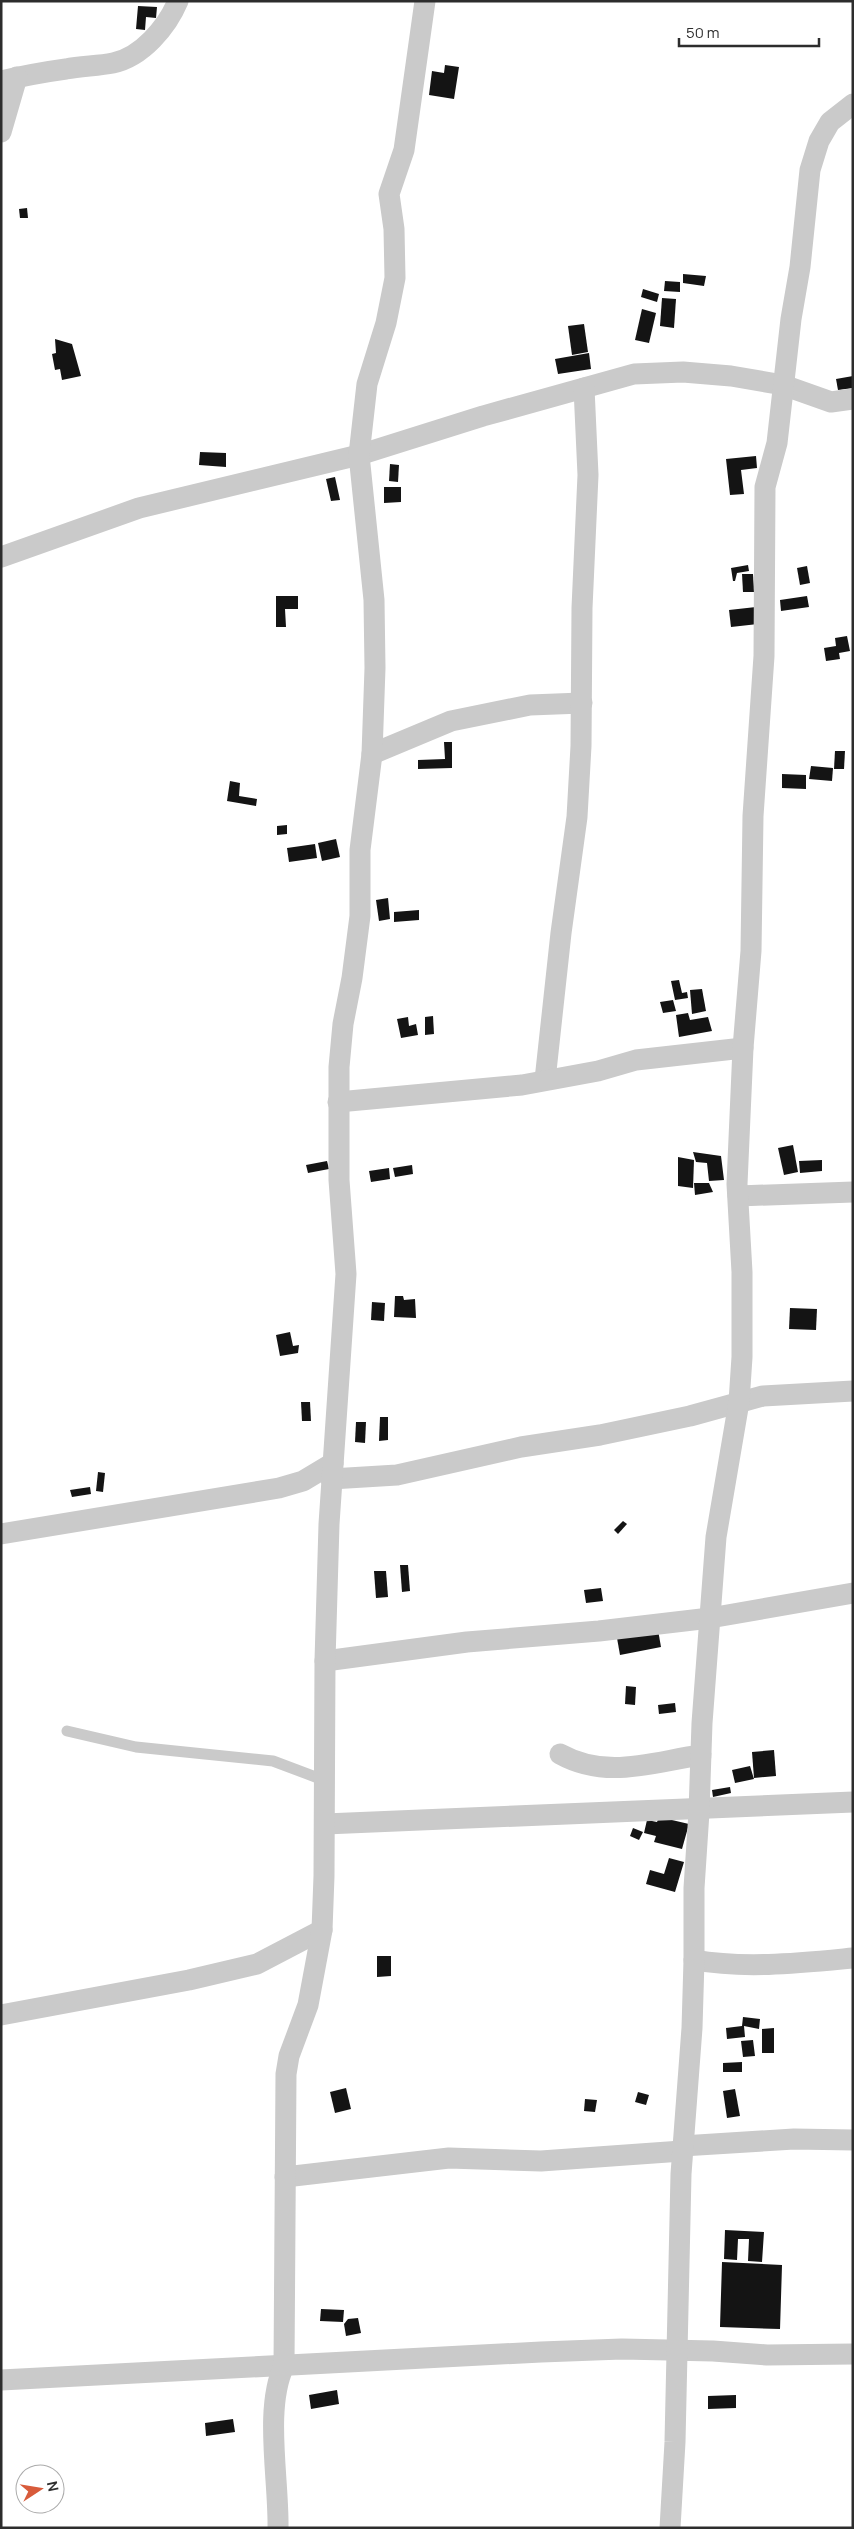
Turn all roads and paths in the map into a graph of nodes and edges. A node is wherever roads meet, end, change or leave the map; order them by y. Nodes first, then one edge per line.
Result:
1 (178, 1) edge
2 (425, 1) edge
3 (9, 79) edge
4 (853, 104) edge
5 (1, 132) edge
6 (783, 385) junction
7 (584, 388) junction
8 (853, 399) edge
9 (359, 455) junction
10 (1, 557) edge
11 (582, 703) junction
12 (372, 754) junction
13 (743, 1048) junction
14 (545, 1080) junction
15 (338, 1102) junction
16 (853, 1192) edge
17 (738, 1196) junction
18 (853, 1391) edge
19 (739, 1402) junction
20 (332, 1471) junction
21 (287, 1486) junction
22 (330, 1508) junction
23 (1, 1534) edge
24 (853, 1594) edge
25 (710, 1618) junction
26 (325, 1661) junction
27 (67, 1731) dead end
28 (560, 1754) dead end
29 (701, 1755) junction
30 (326, 1781) junction
31 (853, 1802) edge
32 (700, 1807) junction
33 (325, 1824) junction
34 (322, 1930) junction
35 (853, 1958) edge
36 (694, 1960) junction
37 (1, 2014) edge
38 (853, 2140) edge
39 (682, 2148) junction
40 (285, 2178) junction
41 (676, 2351) junction
42 (853, 2354) edge
43 (284, 2366) junction
44 (1, 2380) edge
45 (278, 2528) edge
46 (670, 2528) edge

1 - 3 street
2 - 9 street
3 - 5 street
4 - 6 street
6 - 7 street
6 - 8 street
6 - 13 street
7 - 9 street
7 - 11 street
9 - 10 street
9 - 12 street
11 - 12 street
11 - 14 street
12 - 15 street
13 - 14 street
13 - 17 street
14 - 15 street
15 - 20 street
16 - 17 street
17 - 19 street
18 - 19 street
19 - 20 street
19 - 25 street
20 - 21 street
20 - 22 street
21 - 22 street
21 - 23 street
22 - 26 street
24 - 25 street
25 - 26 street
25 - 29 street
26 - 30 street
27 - 30 lane
28 - 29 street
29 - 32 street
30 - 33 street
31 - 32 street
32 - 33 street
32 - 36 street
33 - 34 street
34 - 37 street
34 - 40 street
35 - 36 street
36 - 39 street
38 - 39 street
39 - 40 street
39 - 41 street
40 - 43 street
41 - 42 street
41 - 43 street
41 - 46 street
43 - 44 street
43 - 45 street

